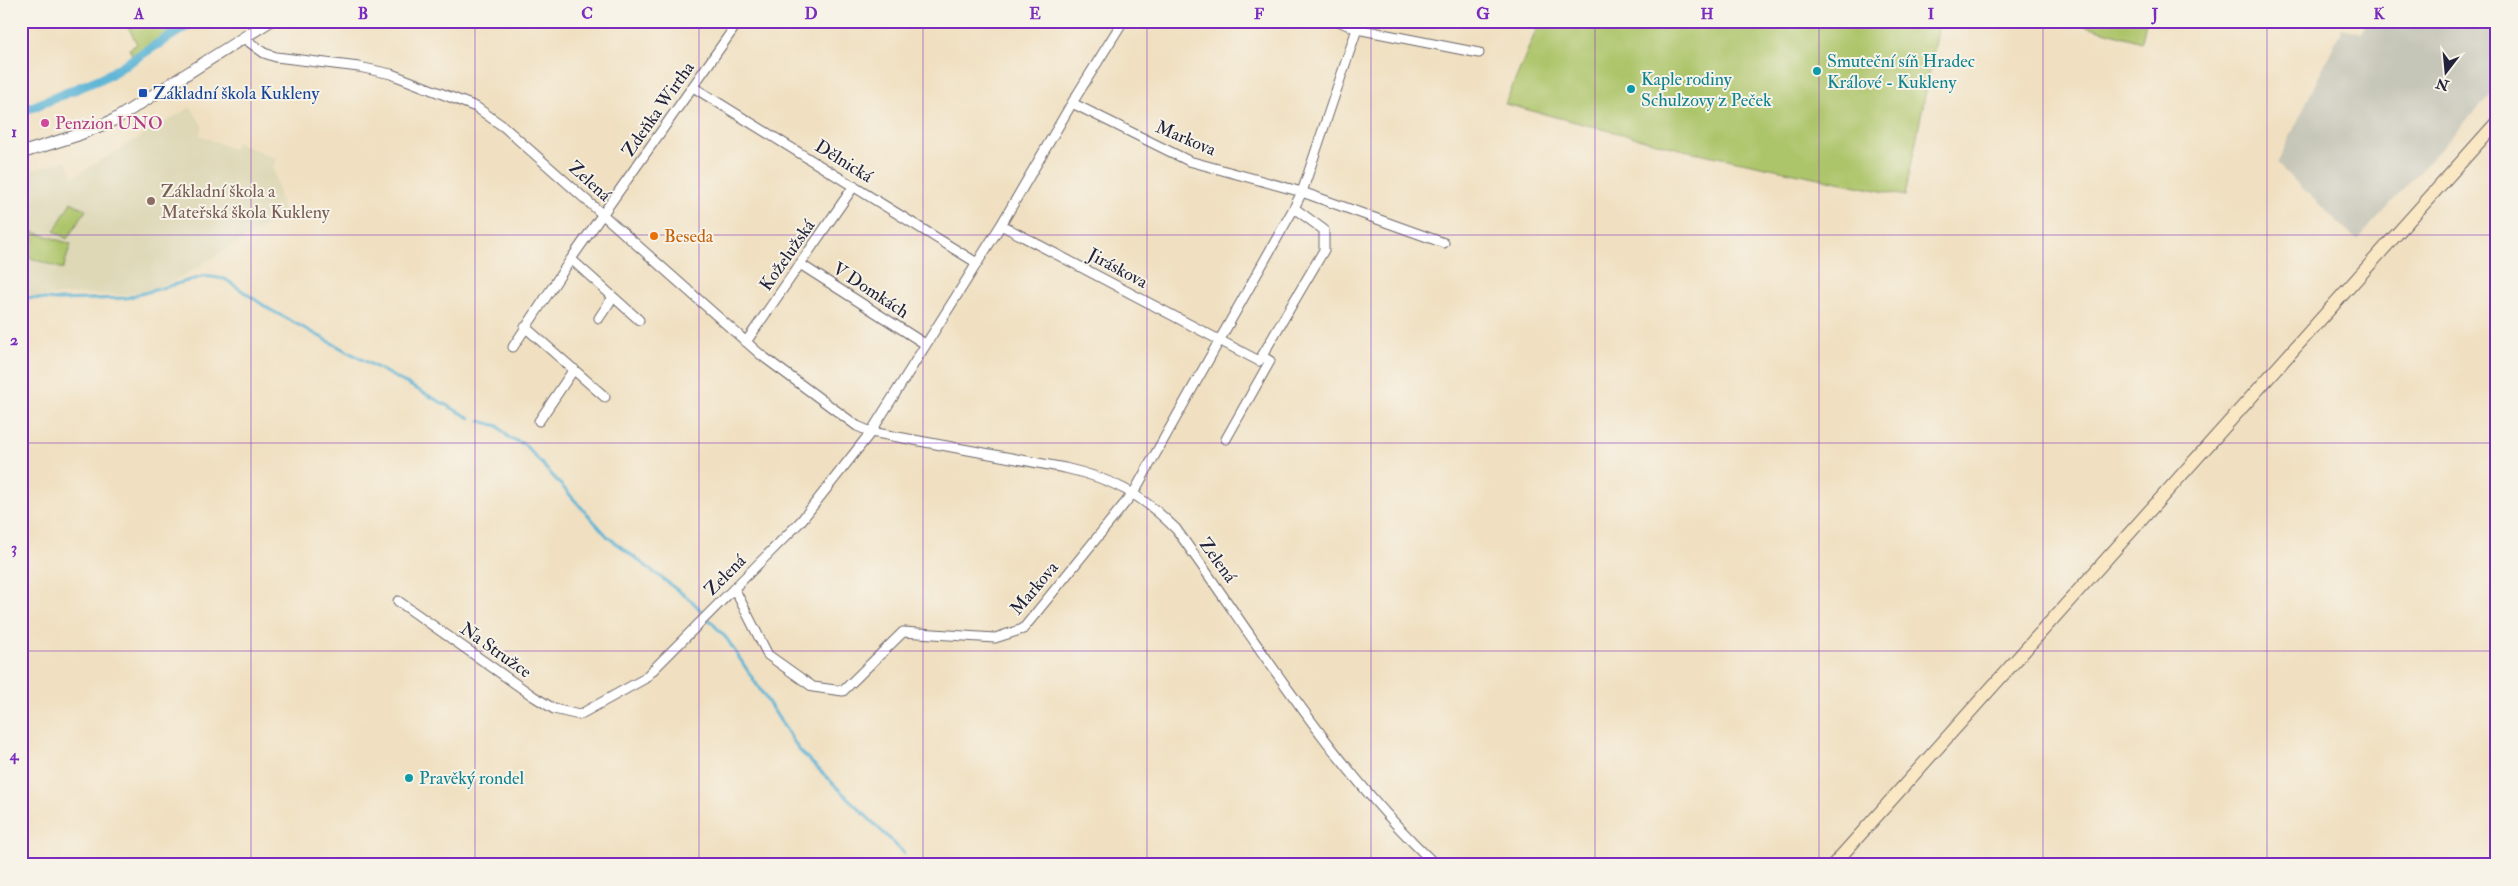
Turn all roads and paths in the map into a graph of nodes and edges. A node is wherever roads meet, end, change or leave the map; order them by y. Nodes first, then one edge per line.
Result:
1 (270, 21) edge
2 (739, 21) edge
3 (1123, 21) edge
4 (1338, 21) edge
5 (1357, 28) junction
6 (245, 39) junction
7 (1479, 53) dead end
8 (693, 87) junction
9 (1072, 103) junction
10 (2497, 122) edge
11 (21, 153) edge
12 (854, 186) junction
13 (1302, 192) junction
14 (1294, 208) junction
15 (603, 215) junction
16 (1001, 225) junction
17 (1444, 243) dead end
18 (571, 259) junction
19 (977, 263) junction
20 (800, 264) junction
21 (614, 297) junction
22 (598, 318) dead end
23 (639, 320) dead end
24 (525, 327) junction
25 (1219, 340) junction
26 (746, 342) junction
27 (925, 344) junction
28 (513, 347) dead end
29 (1262, 356) junction
30 (574, 369) junction
31 (605, 397) dead end
32 (539, 421) dead end
33 (871, 432) junction
34 (1226, 439) dead end
35 (1134, 492) junction
36 (734, 590) junction
37 (398, 601) dead end
38 (579, 715) joint
39 (1436, 865) edge
40 (1833, 865) edge

1 - 6 street
2 - 8 street, Zdeňka Wirtha
3 - 9 street
4 - 5 street
5 - 7 street
5 - 13 street, Markova
6 - 11 street
6 - 15 street, Zelená
8 - 12 street, Dělnická
8 - 15 street, Zdeňka Wirtha
9 - 13 street, Markova
9 - 16 street
10 - 40 main road
12 - 19 street, Dělnická
12 - 20 street, Koželužská
13 - 14 street, Markova
13 - 17 street, Markova
14 - 25 street, Markova
14 - 29 street
15 - 18 street, Zdeňka Wirtha
15 - 26 street, Zelená
16 - 19 street
16 - 25 street, Jiráskova
18 - 21 street
18 - 24 street, Zdeňka Wirtha
19 - 27 street
20 - 26 street, Koželužská
20 - 27 street, V Domkách
21 - 22 street
21 - 23 street
24 - 28 street, Zdeňka Wirtha
24 - 30 street
25 - 29 street
25 - 35 street, Markova
26 - 33 street, Zelená
27 - 33 street
29 - 34 street
30 - 31 street
30 - 32 street
33 - 35 street, Zelená
33 - 36 street, Zelená
35 - 36 street, Markova
35 - 39 street, Zelená
36 - 38 street, Zelená
37 - 38 street, Na Stružce

